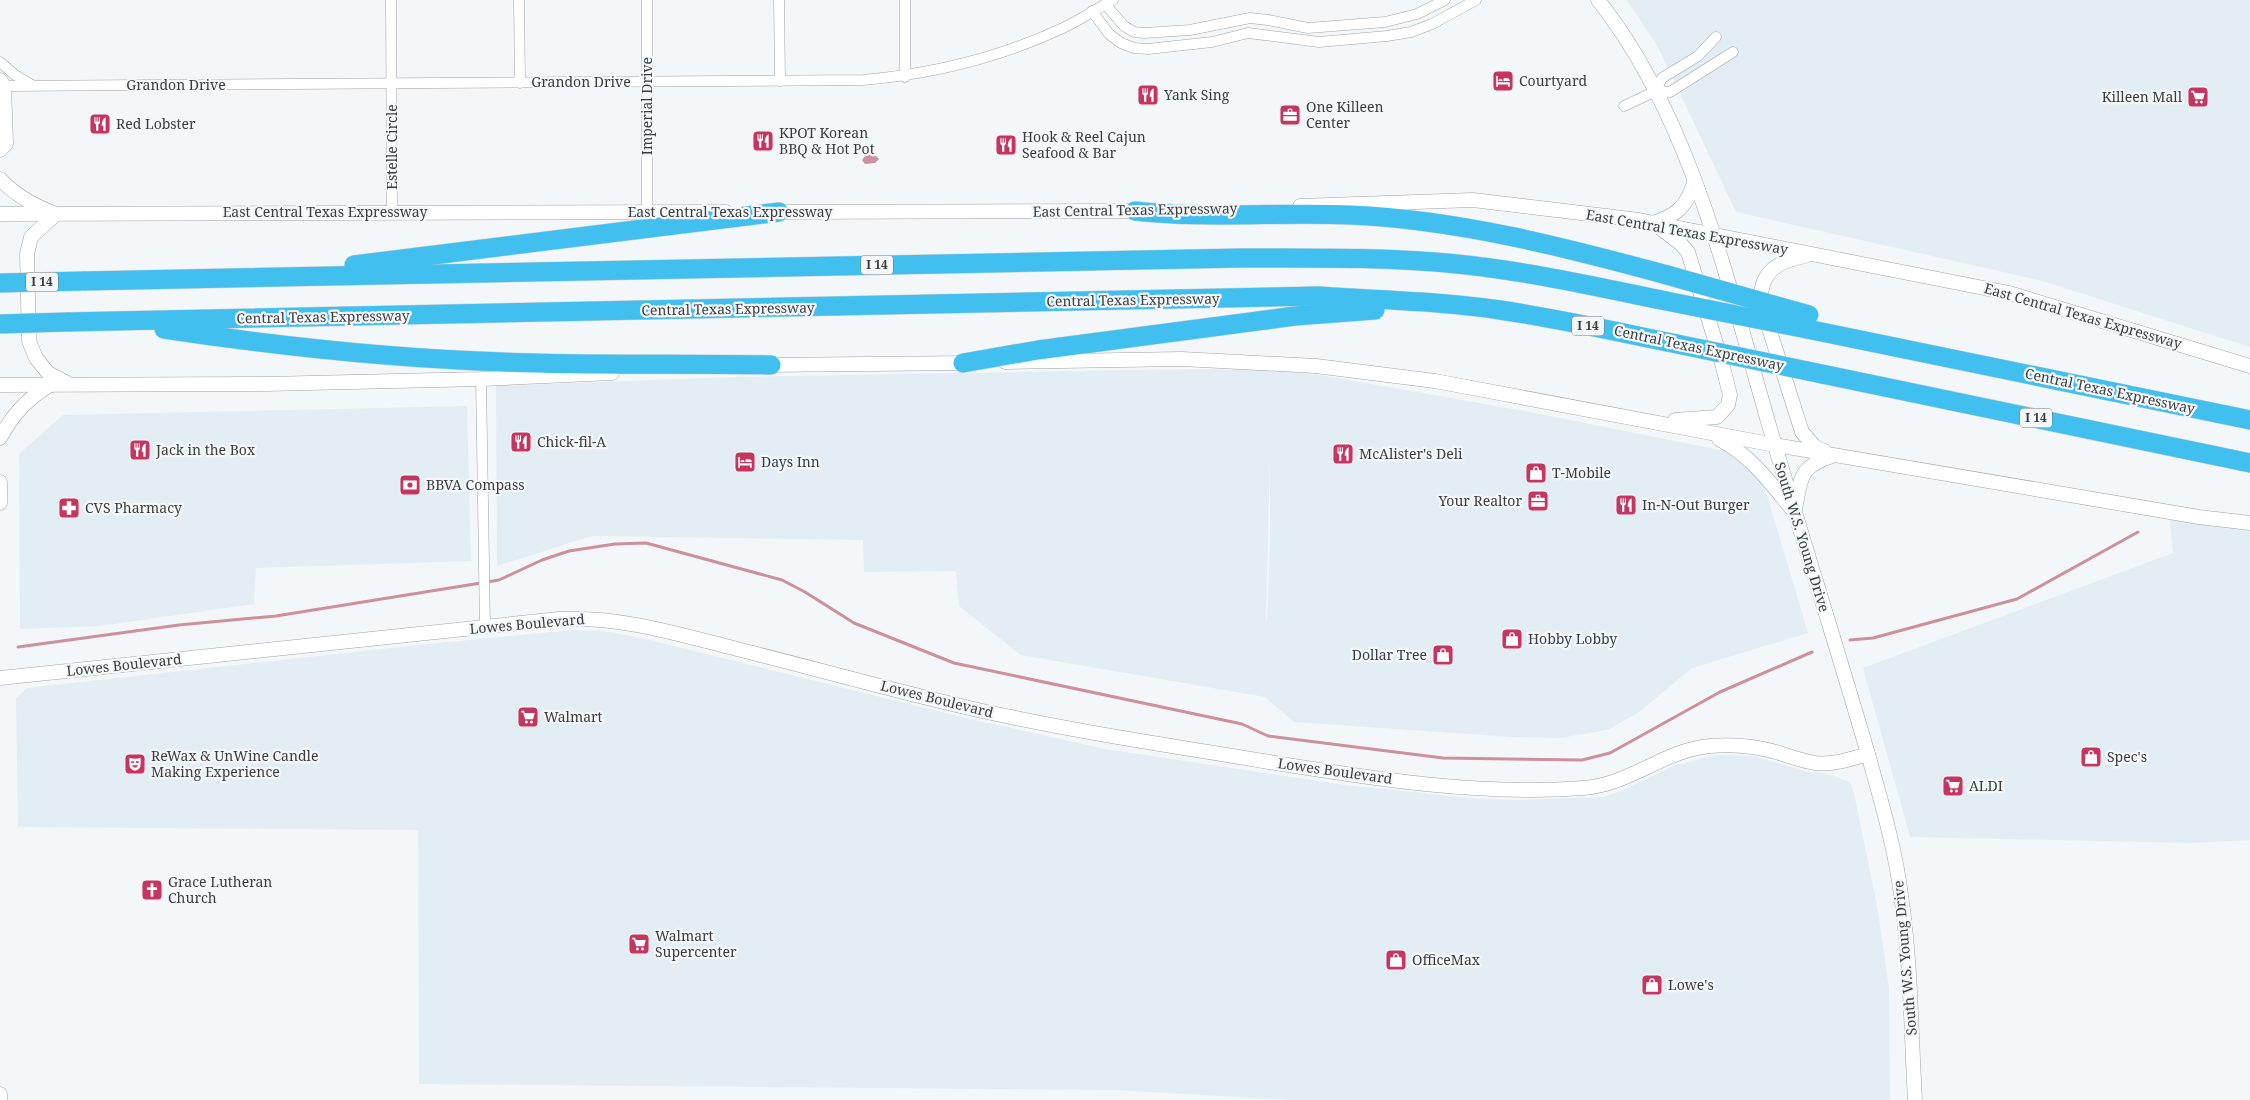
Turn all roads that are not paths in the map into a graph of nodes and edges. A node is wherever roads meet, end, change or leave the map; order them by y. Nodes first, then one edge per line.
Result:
1 (391, 0) edge
2 (519, 0) edge
3 (647, 0) edge
4 (779, 0) edge
5 (905, 0) edge
6 (1445, 0) edge
7 (1476, 0) edge
8 (1598, 0) edge
9 (1109, 2) edge
10 (1092, 11) junction
11 (1385, 22) junction
12 (1216, 26) junction
13 (1331, 26) junction
14 (1159, 33) junction
15 (1387, 36) junction
16 (1716, 37) dead end
17 (1219, 40) junction
18 (1336, 41) junction
19 (1160, 48) junction
20 (1733, 52) dead end
21 (0, 62) edge
22 (905, 77) junction
23 (780, 81) junction
24 (648, 82) junction
25 (2, 83) edge
26 (520, 83) junction
27 (392, 84) junction
28 (33, 86) junction
29 (1656, 91) junction
30 (1624, 106) dead end
31 (0, 150) edge
32 (0, 179) edge
33 (1694, 183) junction
34 (392, 211) junction
35 (647, 211) junction
36 (1135, 211) junction
37 (779, 212) junction
38 (0, 214) edge
39 (56, 214) junction
40 (1652, 223) junction
41 (1714, 235) junction
42 (1811, 255) junction
43 (286, 277) junction
44 (0, 283) edge
45 (1499, 310) junction
46 (113, 321) junction
47 (1808, 322) junction
48 (0, 324) edge
49 (963, 363) junction
50 (771, 365) junction
51 (2250, 366) edge
52 (481, 379) junction
53 (53, 384) junction
54 (68, 384) junction
55 (0, 385) edge
56 (2250, 420) edge
57 (1647, 421) junction
58 (1705, 432) junction
59 (0, 438) edge
60 (1775, 445) junction
61 (1831, 454) junction
62 (2250, 463) edge
63 (0, 482) edge
64 (0, 503) edge
65 (1795, 513) junction
66 (2250, 523) edge
67 (485, 627) junction
68 (0, 678) edge
69 (1868, 754) junction
70 (0, 1094) edge
71 (0, 1100) edge
72 (1915, 1100) edge

1 - 27 street, Estelle Circle
2 - 26 street
3 - 24 street, Imperial Drive
4 - 23 street
5 - 22 street
6 - 11 street
7 - 15 street
8 - 29 main road, South W.S. Young Drive
9 - 10 street, Grandon Drive
9 - 14 street
10 - 19 street
10 - 22 street, Grandon Drive
11 - 13 street
11 - 15 street
12 - 13 street
12 - 14 street
12 - 17 street
13 - 18 street
14 - 19 street
15 - 18 street
16 - 29 street
17 - 18 street
17 - 19 street
20 - 29 street
21 - 28 street
22 - 23 street, Grandon Drive
23 - 24 street, Grandon Drive
24 - 26 street, Grandon Drive
24 - 35 street, Imperial Drive
25 - 28 street, Grandon Drive
25 - 31 main road
26 - 27 street, Grandon Drive
27 - 28 street, Grandon Drive
27 - 34 street, Estelle Circle
29 - 30 street
29 - 33 main road, South W.S. Young Drive
32 - 39 main road
33 - 40 main road
33 - 41 main road, South W.S. Young Drive
34 - 35 main road, East Central Texas Expressway
34 - 39 main road, East Central Texas Expressway
35 - 37 main road, East Central Texas Expressway
36 - 37 main road, East Central Texas Expressway
36 - 40 main road, East Central Texas Expressway
36 - 47 highway, bridge
37 - 43 highway
38 - 39 main road, East Central Texas Expressway
39 - 54 main road
40 - 41 main road, East Central Texas Expressway
40 - 57 main road
41 - 42 main road, East Central Texas Expressway
41 - 60 main road, South W.S. Young Drive
42 - 51 main road, East Central Texas Expressway
42 - 61 main road
43 - 44 highway, Central Texas Expressway / I 14, bridge
43 - 47 highway, Central Texas Expressway / I 14, bridge
45 - 46 highway, Central Texas Expressway / I 14
45 - 49 highway
45 - 62 highway, Central Texas Expressway / I 14, bridge
46 - 48 highway, Central Texas Expressway / I 14, bridge
46 - 50 highway
47 - 56 highway, Central Texas Expressway / I 14
49 - 50 main road
49 - 57 main road
50 - 52 main road
52 - 54 main road
52 - 67 street
53 - 54 main road
53 - 55 main road
53 - 59 main road
57 - 58 main road
58 - 60 main road
58 - 65 main road
60 - 61 main road
60 - 65 main road, South W.S. Young Drive
61 - 65 main road
61 - 66 main road
63 - 64 main road
65 - 69 main road, South W.S. Young Drive
67 - 68 main road, Lowes Boulevard
67 - 69 main road, Lowes Boulevard
69 - 72 main road, South W.S. Young Drive
70 - 71 main road

